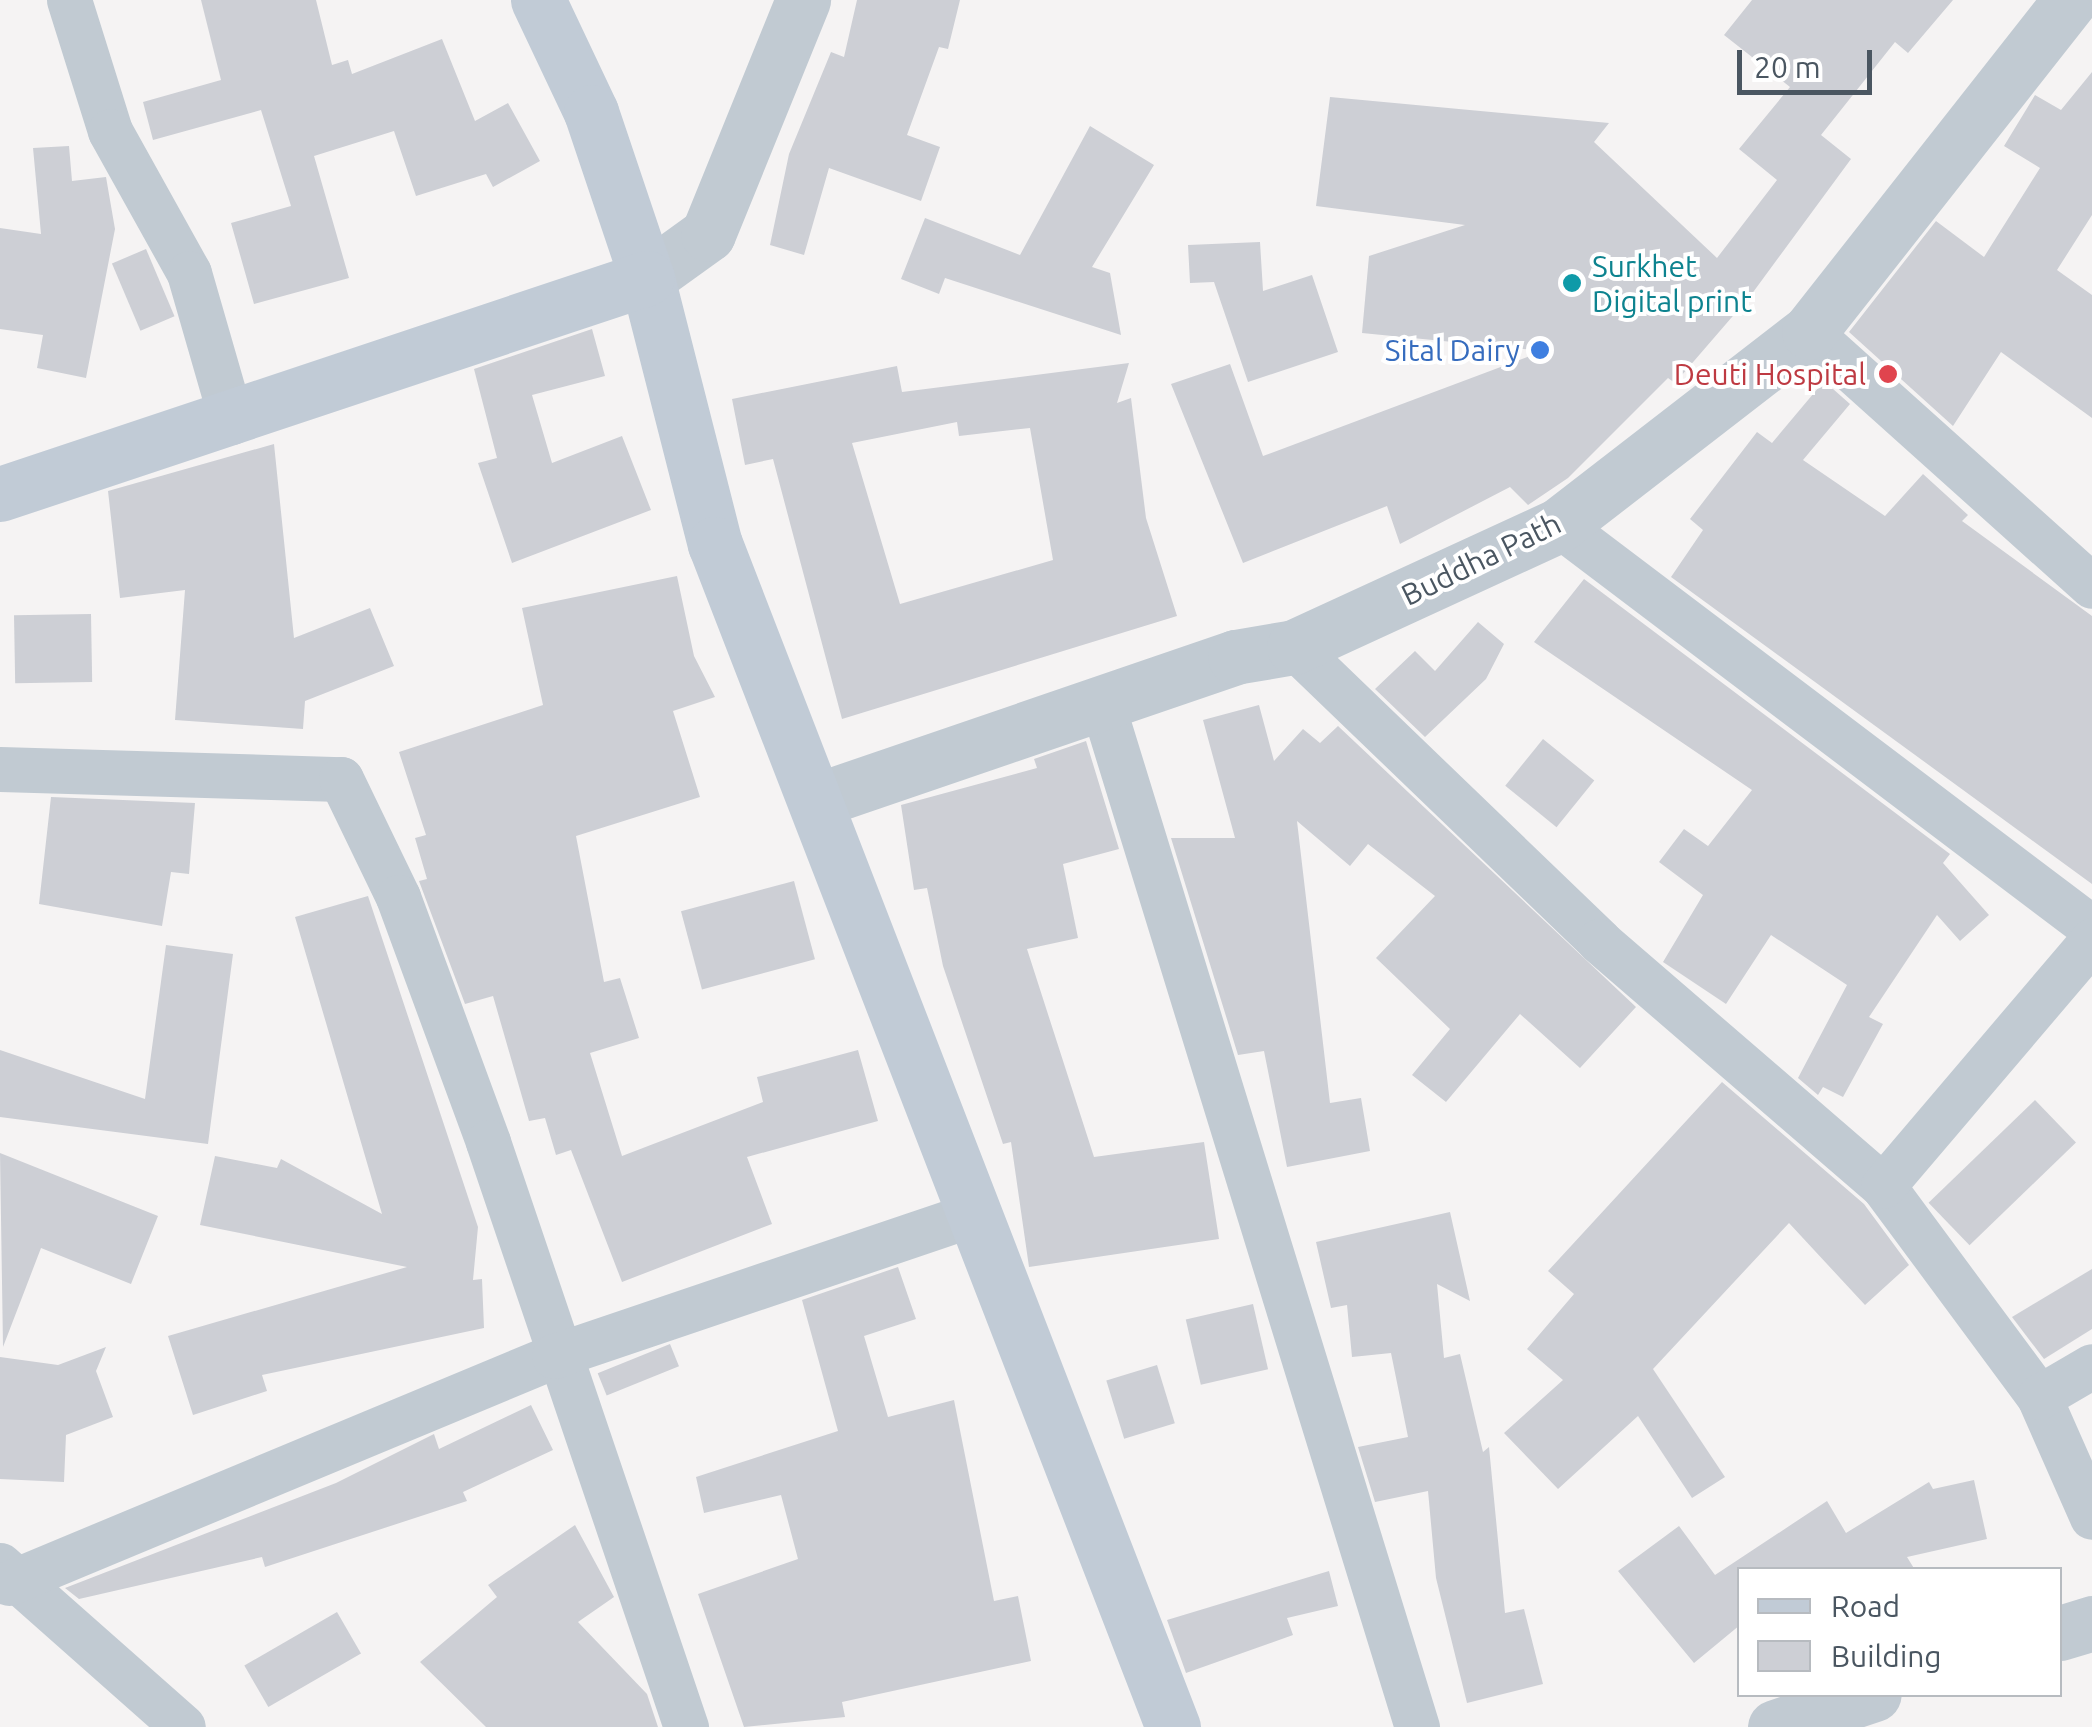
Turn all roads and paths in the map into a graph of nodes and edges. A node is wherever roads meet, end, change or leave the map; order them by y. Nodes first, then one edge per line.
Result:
1 (69, 0) edge
2 (538, 0) edge
3 (802, 0) edge
4 (2070, 0) edge
5 (646, 278) junction
6 (1809, 332) junction
7 (232, 422) junction
8 (0, 494) edge
9 (1559, 525) junction
10 (2092, 586) edge
11 (1294, 647) junction
12 (1102, 700) junction
13 (0, 768) edge
14 (821, 799) junction
15 (2092, 928) edge
16 (2092, 940) edge
17 (1883, 1186) junction
18 (976, 1213) junction
19 (554, 1356) junction
20 (2092, 1366) edge
21 (2039, 1397) junction
22 (2092, 1517) edge
23 (5, 1574) edge
24 (2092, 1623) edge
25 (2062, 1633) edge
26 (1865, 1697) edge
27 (183, 1727) edge
28 (686, 1727) edge
29 (1173, 1727) edge
30 (1416, 1727) edge
31 (1775, 1727) edge

1 - 7 street
2 - 5 main road
3 - 5 street
4 - 6 street, Buddha Path
5 - 7 main road
5 - 14 main road
6 - 9 street, Buddha Path
6 - 10 street
7 - 8 main road
9 - 11 street, Buddha Path
9 - 15 street
11 - 12 street, Buddha Path
11 - 17 street
12 - 14 street, Buddha Path
12 - 30 street
13 - 19 street
14 - 18 main road
16 - 17 street
17 - 21 street
18 - 19 street
18 - 29 main road
19 - 23 street
19 - 28 street
20 - 21 street
21 - 22 street
23 - 27 street
24 - 25 street
26 - 31 street

